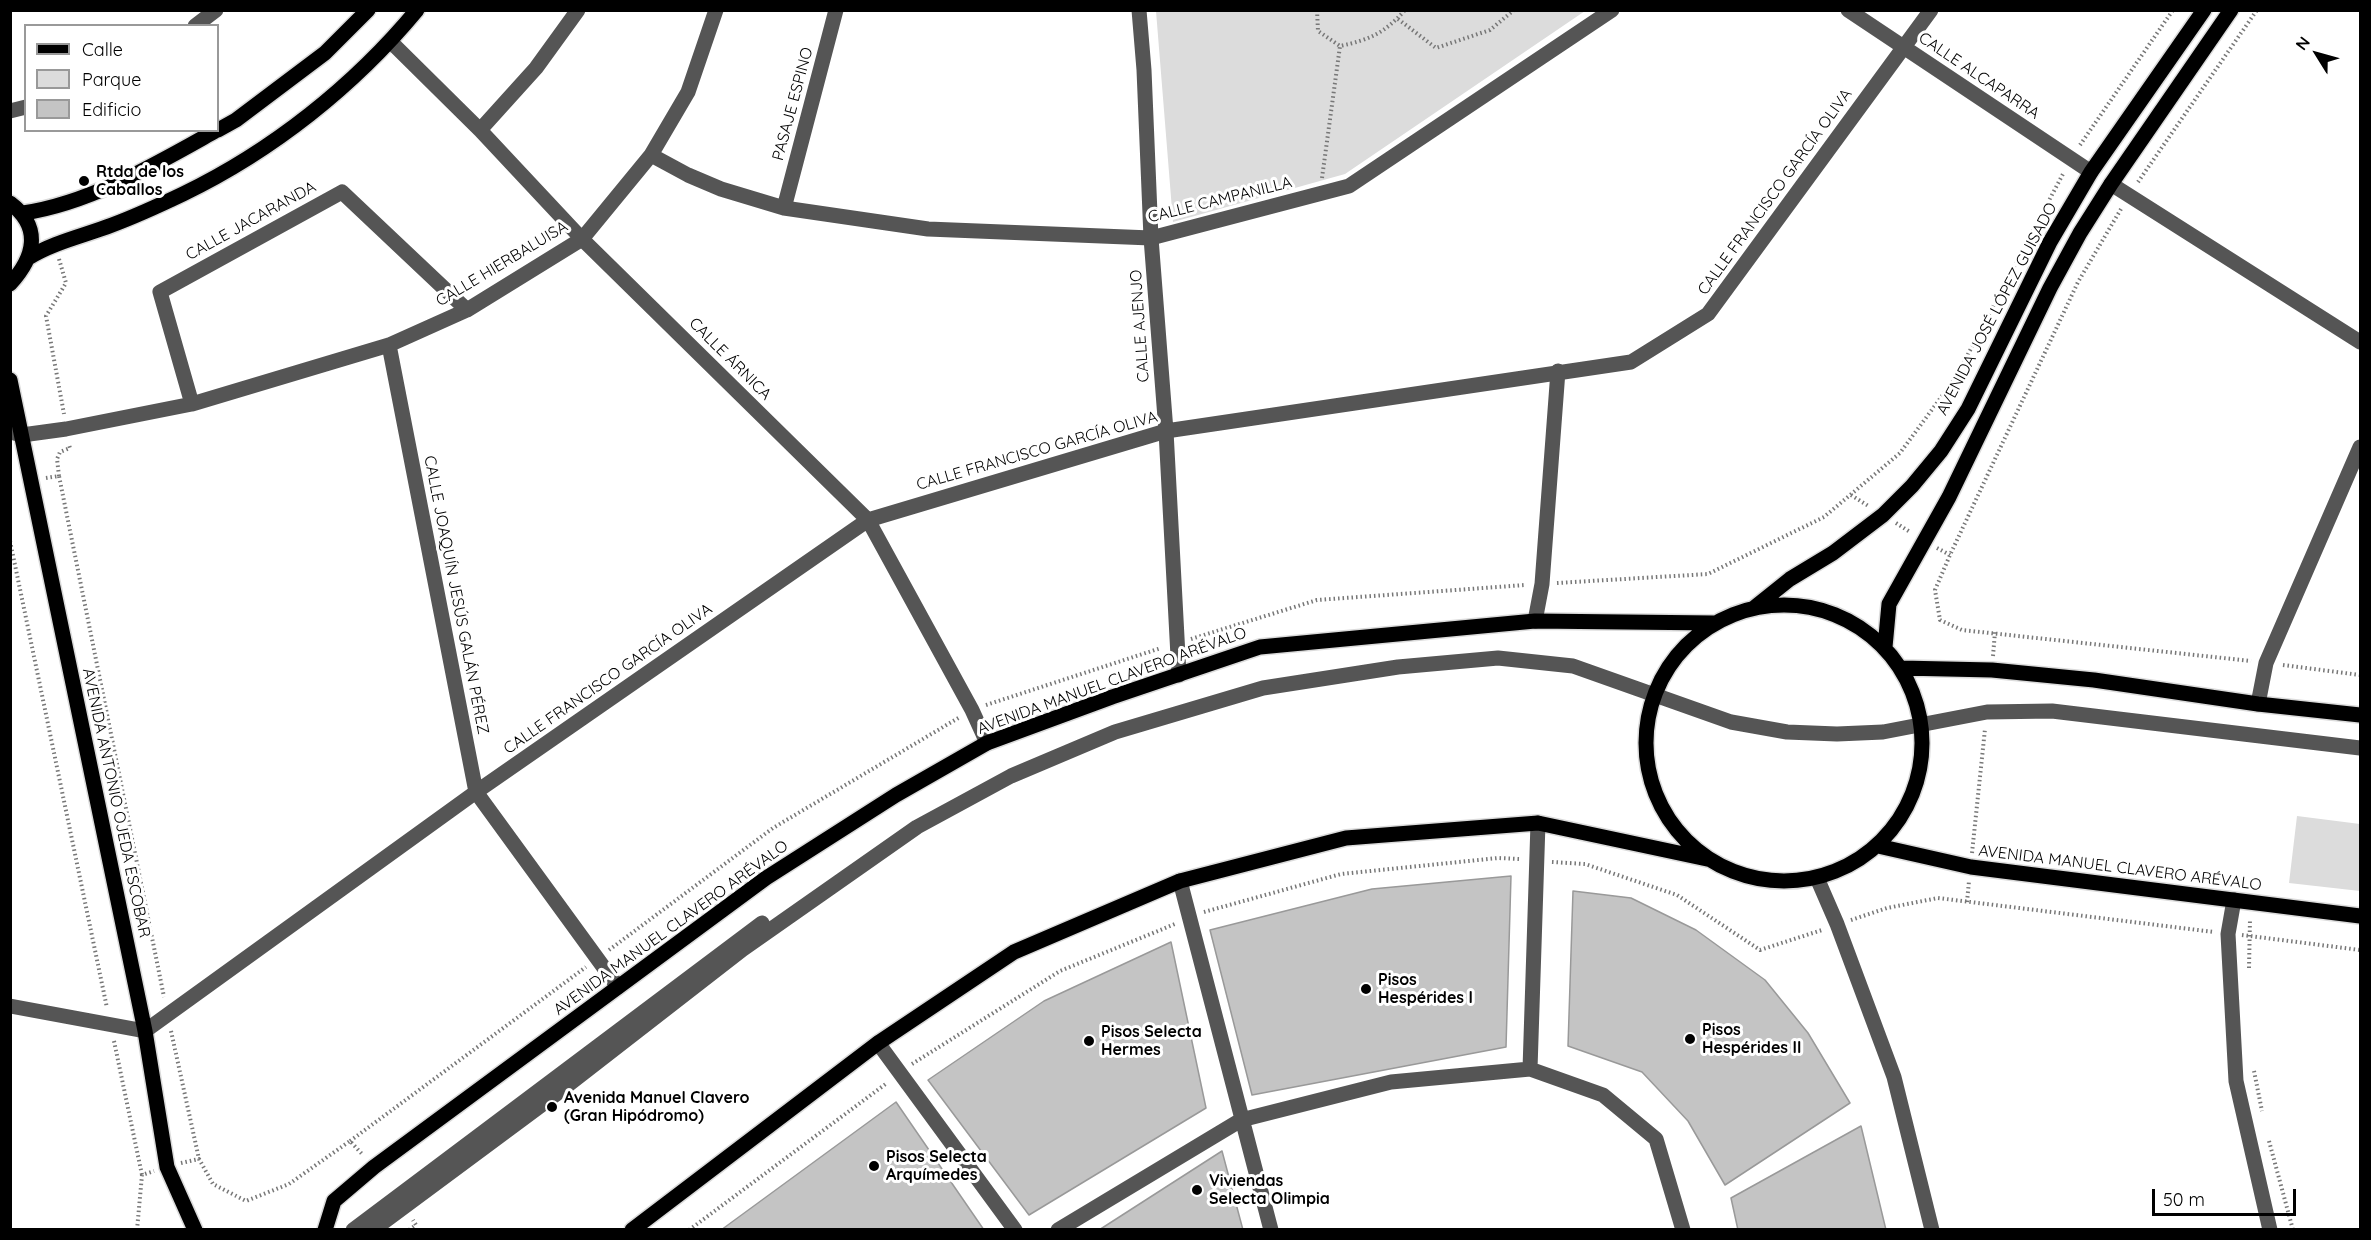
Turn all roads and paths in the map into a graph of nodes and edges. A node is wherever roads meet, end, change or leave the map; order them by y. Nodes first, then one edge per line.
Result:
1 (216, 10) edge
2 (417, 10) edge
3 (578, 10) edge
4 (716, 10) edge
5 (836, 10) edge
6 (1139, 10) edge
7 (1317, 10) edge
8 (1406, 10) edge
9 (1514, 10) edge
10 (1612, 10) edge
11 (1848, 10) edge
12 (1931, 10) edge
13 (2173, 10) edge
14 (2204, 10) edge
15 (2231, 10) edge
16 (2257, 10) edge
17 (363, 12) edge
18 (1398, 19) junction
19 (198, 24) edge
20 (391, 42) junction
21 (1340, 46) junction
22 (1903, 47) junction
23 (219, 129) edge
24 (480, 130) junction
25 (214, 132) edge
26 (651, 155) junction
27 (2071, 159) junction
28 (2091, 172) junction
29 (2111, 184) junction
30 (1320, 194) junction
31 (2129, 195) junction
32 (10, 203) edge
33 (784, 207) junction
34 (23, 213) junction
35 (1151, 238) junction
36 (582, 239) junction
37 (28, 258) junction
38 (10, 284) edge
39 (467, 310) junction
40 (2361, 342) edge
41 (390, 345) junction
42 (1558, 371) junction
43 (10, 380) edge
44 (192, 404) junction
45 (1166, 431) junction
46 (16, 434) edge
47 (2361, 447) edge
48 (39, 480) dead end
49 (1851, 495) junction
50 (1883, 515) junction
51 (868, 520) junction
52 (10, 541) edge
53 (1924, 541) junction
54 (1950, 555) junction
55 (1542, 584) junction
56 (1754, 608) junction
57 (1535, 621) junction
58 (1715, 623) junction
59 (1995, 632) junction
60 (1177, 643) junction
61 (1885, 647) junction
62 (2266, 663) junction
63 (1901, 668) junction
64 (1992, 670) junction
65 (1179, 675) junction
66 (2361, 675) edge
67 (1654, 693) junction
68 (2258, 704) junction
69 (972, 710) junction
70 (1987, 712) junction
71 (2361, 715) edge
72 (1922, 725) junction
73 (987, 743) junction
74 (2361, 748) edge
75 (476, 792) junction
76 (1538, 823) junction
77 (1878, 846) junction
78 (1707, 859) junction
79 (1537, 861) junction
80 (1971, 867) junction
81 (1817, 878) junction
82 (1180, 881) junction
83 (2234, 900) junction
84 (1967, 902) junction
85 (2252, 903) junction
86 (2361, 916) edge
87 (1190, 918) junction
88 (1838, 924) junction
89 (2228, 934) junction
90 (2248, 936) junction
91 (2361, 950) edge
92 (598, 958) junction
93 (2249, 970) dead end
94 (618, 987) junction
95 (10, 1006) edge
96 (168, 1015) junction
97 (111, 1026) junction
98 (145, 1031) junction
99 (878, 1042) junction
100 (2252, 1061) dead end
101 (1530, 1069) junction
102 (900, 1073) junction
103 (1241, 1119) junction
104 (2264, 1120) dead end
105 (2266, 1132) dead end
106 (350, 1141) junction
107 (199, 1159) junction
108 (167, 1167) junction
109 (374, 1167) junction
110 (142, 1175) junction
111 (405, 1208) junction
112 (137, 1230) edge
113 (195, 1230) edge
114 (325, 1230) edge
115 (353, 1230) edge
116 (373, 1230) edge
117 (409, 1230) edge
118 (632, 1230) edge
119 (689, 1230) edge
120 (1015, 1230) edge
121 (1058, 1230) edge
122 (1271, 1230) edge
123 (1683, 1230) edge
124 (1932, 1230) edge
125 (2270, 1230) edge
126 (2293, 1230) edge

1 - 19 street
2 - 20 main road
3 - 24 street
4 - 26 street, CALLE HIERBALUISA
5 - 33 street, PASAJE ESPINO
6 - 35 street, CALLE AJENJO
7 - 21 path
8 - 18 path
9 - 18 path
10 - 30 street, CALLE CAMPANILLA
11 - 22 street, CALLE ALCAPARRA
12 - 22 street, CALLE FRANCISCO GARCÍA OLIVA
13 - 27 path
14 - 28 main road, AVENIDA JOSÉ LÓPEZ GUISADO
15 - 29 main road
16 - 31 path
17 - 23 main road
18 - 21 path
20 - 24 street, CALLE ÁRNICA
20 - 37 main road
21 - 30 path
22 - 27 street, CALLE ALCAPARRA
22 - 42 street, CALLE FRANCISCO GARCÍA OLIVA
24 - 36 street, CALLE ÁRNICA
25 - 34 main road
26 - 33 street, CALLE CAMPANILLA
26 - 36 street, CALLE HIERBALUISA
27 - 28 street, CALLE ALCAPARRA
27 - 49 path
28 - 50 main road, AVENIDA JOSÉ LÓPEZ GUISADO
29 - 31 street
29 - 53 main road
30 - 35 street, CALLE CAMPANILLA
31 - 40 street
31 - 54 path
32 - 34 main road
33 - 35 street, CALLE CAMPANILLA
34 - 37 main road
35 - 45 street, CALLE AJENJO
36 - 39 street, CALLE HIERBALUISA
36 - 51 street, CALLE ÁRNICA
37 - 38 main road
39 - 41 street, CALLE HIERBALUISA
39 - 44 street, CALLE JACARANDA
41 - 44 street, CALLE HIERBALUISA
41 - 75 street, CALLE JOAQUÍN JESÚS GALÁN PÉREZ
42 - 45 street, CALLE FRANCISCO GARCÍA OLIVA
42 - 55 street
43 - 46 main road, AVENIDA ANTONIO OJEDA ESCOBAR
44 - 46 street, CALLE HIERBALUISA
45 - 51 street, CALLE FRANCISCO GARCÍA OLIVA
45 - 60 street, CALLE AJENJO
46 - 98 main road, AVENIDA ANTONIO OJEDA ESCOBAR
47 - 62 street
48 - 96 path
49 - 50 path
49 - 55 path
50 - 53 path
50 - 56 main road, AVENIDA JOSÉ LÓPEZ GUISADO
51 - 69 street, CALLE ÁRNICA
51 - 75 street, CALLE FRANCISCO GARCÍA OLIVA
52 - 97 path
53 - 54 path
53 - 61 main road
54 - 59 path
55 - 57 street
55 - 60 path
56 - 58 main road
56 - 61 main road
57 - 58 main road, AVENIDA MANUEL CLAVERO ARÉVALO
57 - 65 main road, AVENIDA MANUEL CLAVERO ARÉVALO
58 - 67 main road
59 - 62 path
59 - 64 path
60 - 65 street, CALLE AJENJO
60 - 69 path
61 - 63 main road
62 - 66 path
62 - 68 street
63 - 64 main road
63 - 72 main road
64 - 68 main road
65 - 73 main road, AVENIDA MANUEL CLAVERO ARÉVALO
67 - 72 street
67 - 78 main road
67 - 111 street
67 - 115 street
68 - 71 main road
69 - 73 street, CALLE ÁRNICA
69 - 92 path
70 - 72 street
70 - 74 street
70 - 80 path
72 - 77 main road
73 - 94 main road, AVENIDA MANUEL CLAVERO ARÉVALO
75 - 92 street, CALLE JOAQUÍN JESÚS GALÁN PÉREZ
75 - 96 street, CALLE FRANCISCO GARCÍA OLIVA
76 - 78 main road
76 - 79 street
76 - 82 main road
77 - 80 main road, AVENIDA MANUEL CLAVERO ARÉVALO
77 - 81 main road
78 - 81 main road
79 - 87 path
79 - 88 path
79 - 101 street
80 - 83 main road, AVENIDA MANUEL CLAVERO ARÉVALO
80 - 84 path
81 - 88 street
82 - 87 street
82 - 99 main road
83 - 85 main road, AVENIDA MANUEL CLAVERO ARÉVALO
83 - 89 street
84 - 88 path
84 - 89 path
85 - 86 main road, AVENIDA MANUEL CLAVERO ARÉVALO
85 - 90 path
87 - 102 path
87 - 103 street
88 - 124 street
89 - 90 path
89 - 125 street
90 - 91 path
90 - 93 path
92 - 94 street, CALLE JOAQUÍN JESÚS GALÁN PÉREZ
92 - 106 path
94 - 109 main road, AVENIDA MANUEL CLAVERO ARÉVALO
95 - 97 street
96 - 98 street, CALLE FRANCISCO GARCÍA OLIVA
96 - 107 path
97 - 98 street
97 - 110 path
98 - 108 main road, AVENIDA ANTONIO OJEDA ESCOBAR
99 - 102 street
99 - 118 main road
100 - 104 path
101 - 103 street
101 - 123 street
102 - 119 path
102 - 120 street
103 - 121 street
103 - 122 street
105 - 126 path
106 - 107 path
106 - 109 path
107 - 108 path
108 - 110 path
108 - 113 main road, AVENIDA ANTONIO OJEDA ESCOBAR
109 - 114 main road, AVENIDA MANUEL CLAVERO ARÉVALO
110 - 112 path
111 - 116 street
111 - 117 path

